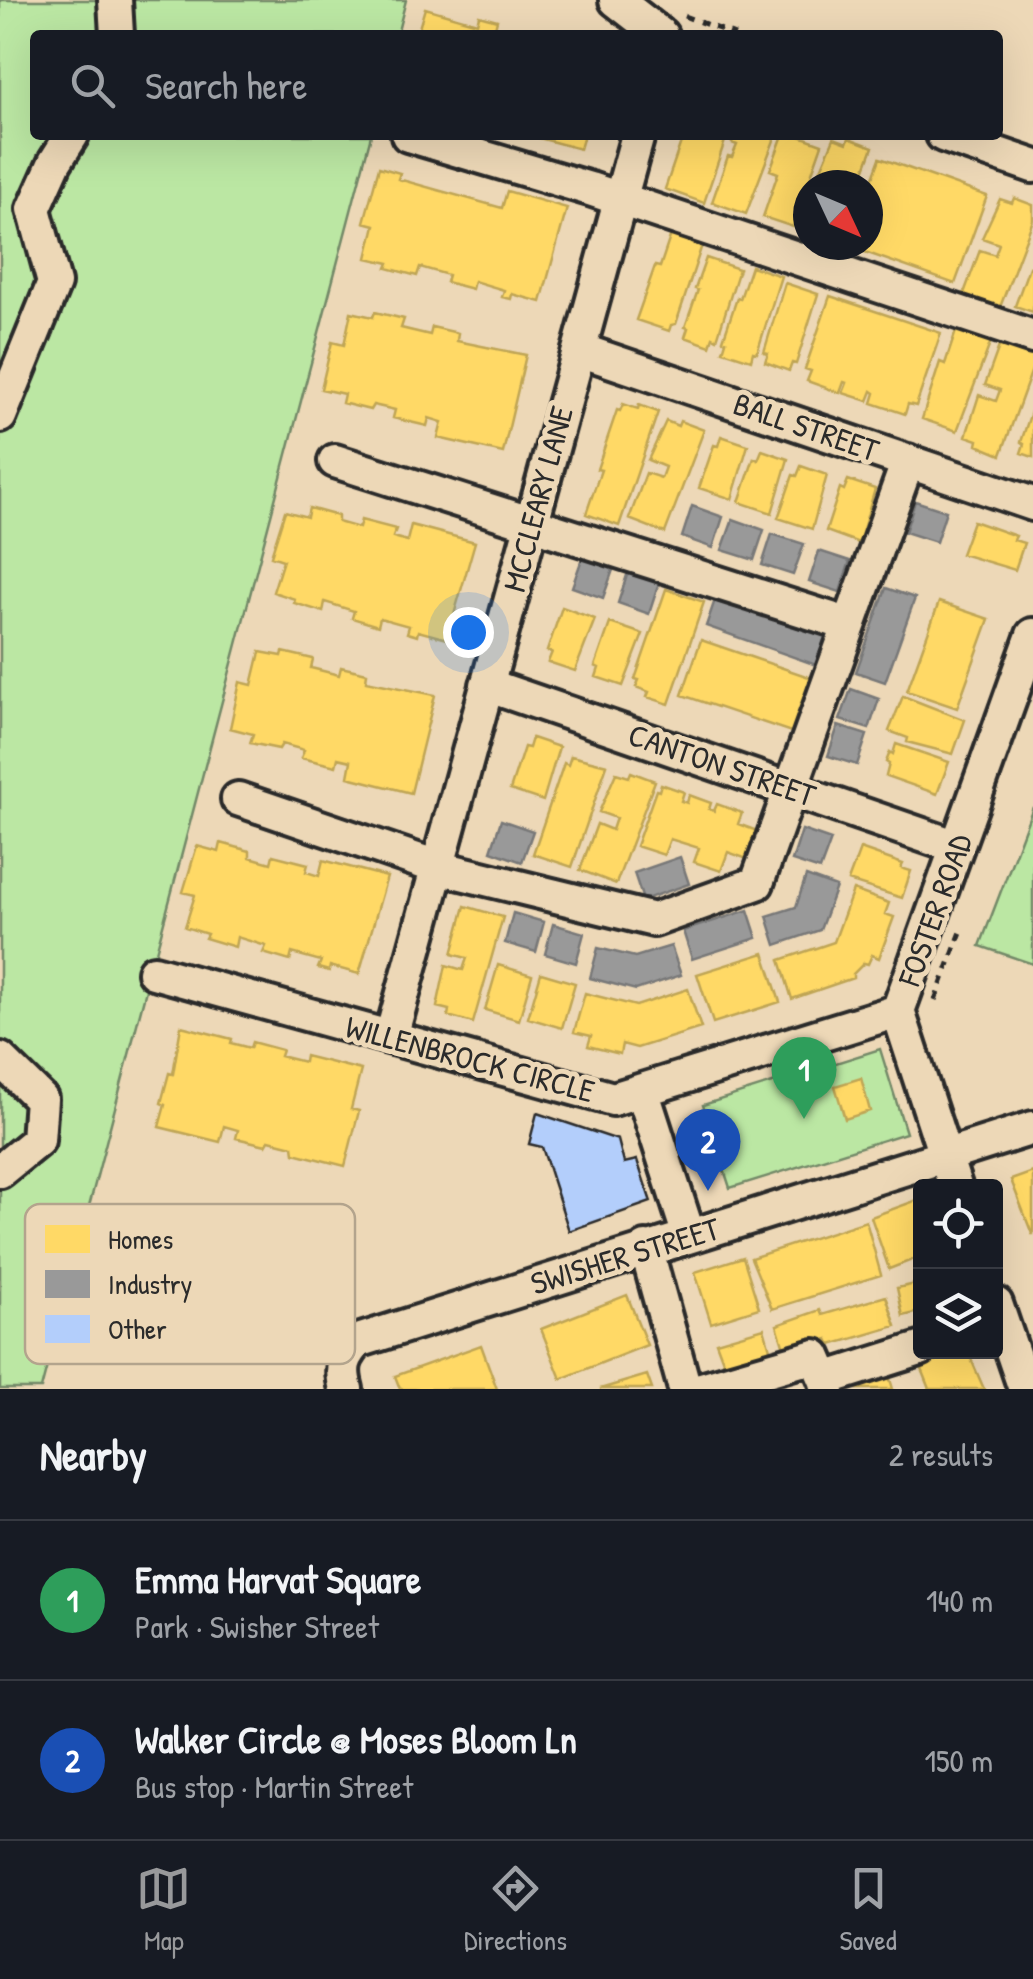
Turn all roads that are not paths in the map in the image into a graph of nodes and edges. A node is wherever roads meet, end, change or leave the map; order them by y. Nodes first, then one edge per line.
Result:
1 (115, 0) edge
2 (616, 0) edge
3 (671, 25) edge
4 (116, 30) edge
5 (69, 140) edge
6 (424, 140) edge
7 (637, 140) edge
8 (958, 140) edge
9 (1033, 166) edge
10 (621, 200) junction
11 (1033, 337) edge
12 (580, 350) junction
13 (0, 416) edge
14 (335, 461) dead end
15 (908, 461) junction
16 (1033, 504) edge
17 (532, 524) junction
18 (847, 624) junction
19 (1033, 635) edge
20 (487, 684) junction
21 (790, 788) junction
22 (238, 799) dead end
23 (957, 847) junction
24 (437, 867) junction
25 (154, 972) dead end
26 (898, 1011) junction
27 (391, 1037) junction
28 (0, 1060) edge
29 (642, 1090) junction
30 (1033, 1128) edge
31 (0, 1171) edge
32 (950, 1171) edge
33 (689, 1236) junction
34 (646, 1248) junction
35 (1007, 1317) edge
36 (355, 1344) edge
37 (913, 1352) edge
38 (342, 1364) edge
39 (826, 1384) edge
40 (346, 1389) edge
41 (685, 1389) edge
42 (702, 1389) edge
43 (1025, 1389) edge

1 - 4 street
2 - 3 street
5 - 13 street
6 - 10 street
7 - 10 street, MCCLEARY LANE
8 - 9 street
10 - 11 street
10 - 12 street, MCCLEARY LANE
12 - 15 street, BALL STREET
12 - 17 street, MCCLEARY LANE
14 - 17 street
15 - 16 street, BALL STREET
15 - 18 street
17 - 18 street
17 - 20 street, MCCLEARY LANE
18 - 21 street
19 - 23 street, FOSTER ROAD
20 - 21 street, CANTON STREET
20 - 24 street, MCCLEARY LANE
21 - 23 street, CANTON STREET
21 - 24 street
22 - 24 street
23 - 26 street, FOSTER ROAD
24 - 27 street, MCCLEARY LANE
25 - 27 street, WILLENBROCK CIRCLE
26 - 29 street, WILLENBROCK CIRCLE
26 - 32 street, FOSTER ROAD
27 - 29 street, WILLENBROCK CIRCLE
28 - 31 street
29 - 33 street
30 - 32 street, SWISHER STREET
32 - 33 street, SWISHER STREET
33 - 34 street, SWISHER STREET
34 - 36 street, SWISHER STREET
34 - 41 street
35 - 43 street
37 - 39 street
38 - 40 street, SWISHER STREET
39 - 42 street

